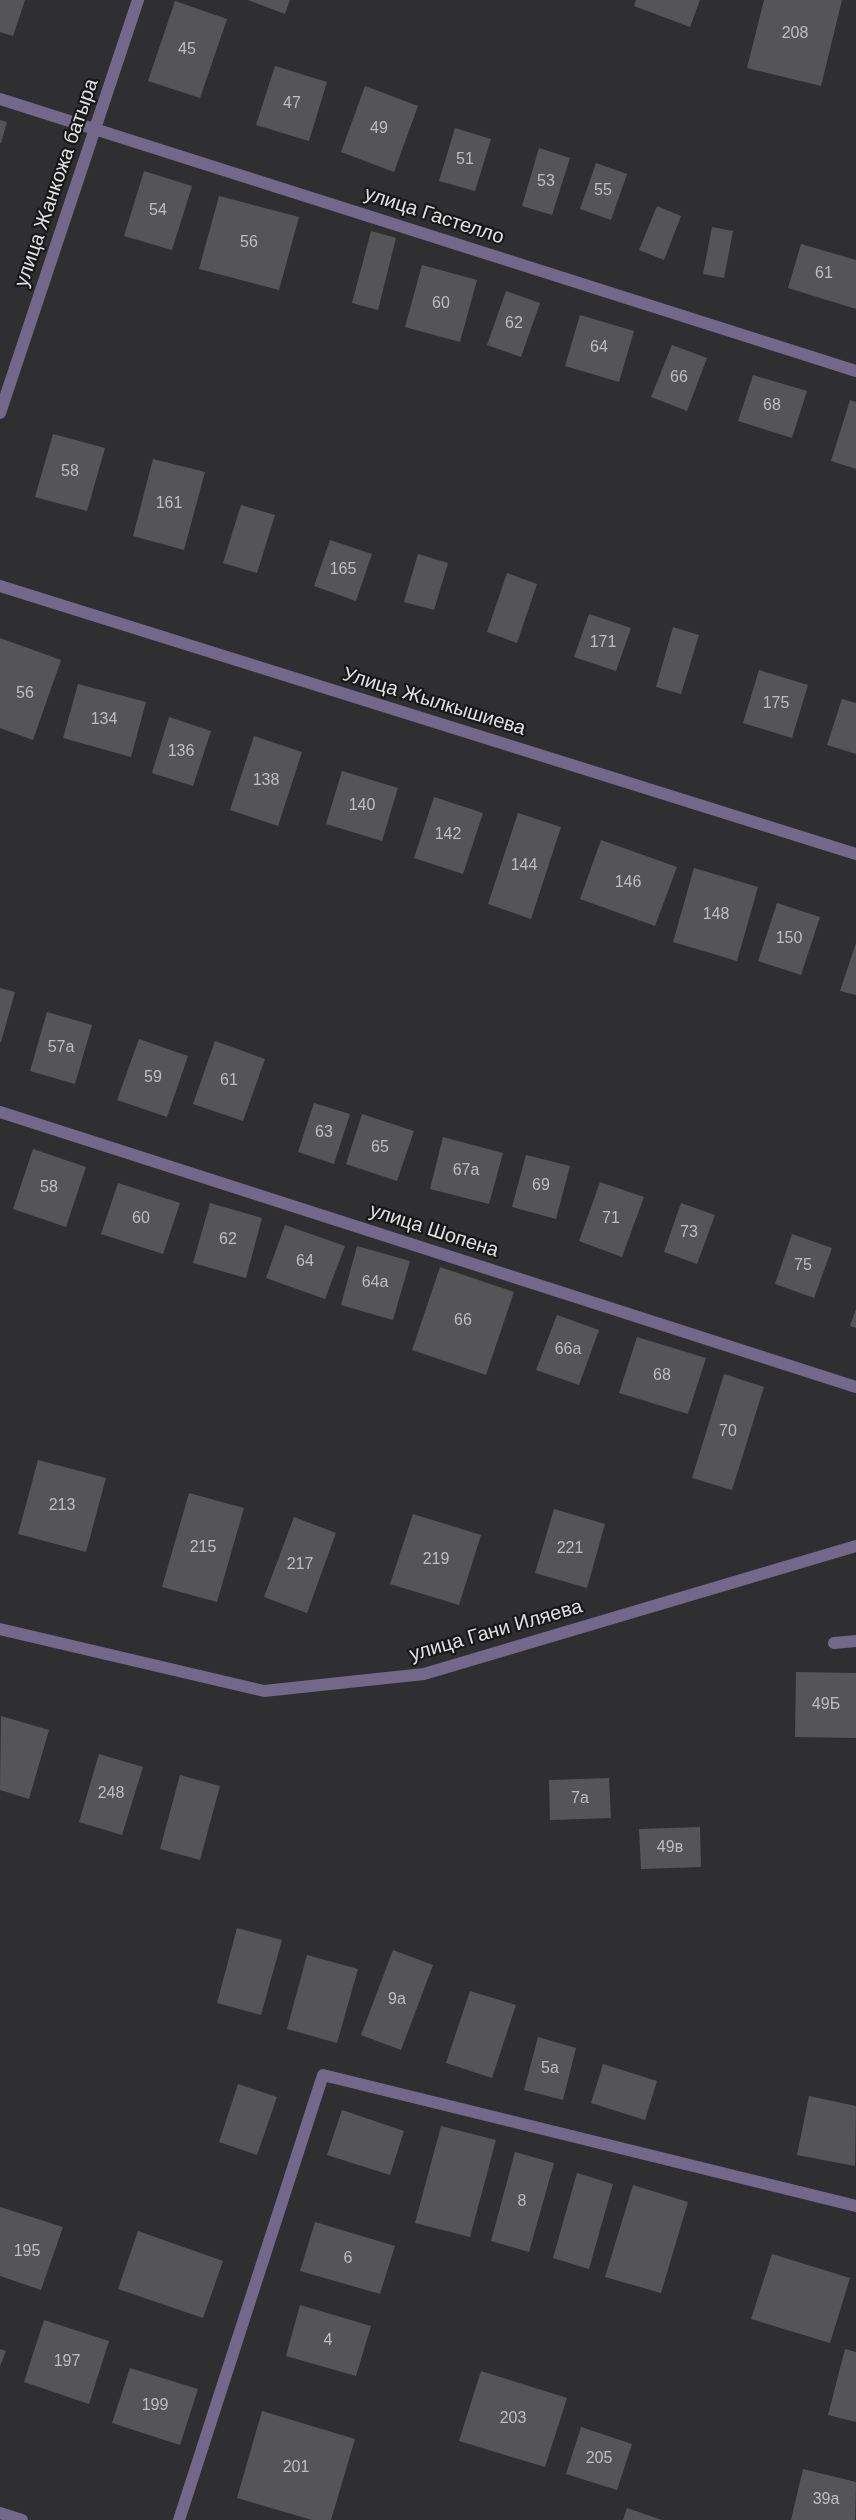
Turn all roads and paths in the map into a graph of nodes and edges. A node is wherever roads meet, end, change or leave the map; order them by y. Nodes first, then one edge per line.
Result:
1 (138, 0) edge
2 (0, 99) edge
3 (96, 129) junction
4 (856, 370) edge
5 (0, 412) edge
6 (0, 586) edge
7 (856, 854) edge
8 (0, 1112) edge
9 (856, 1387) edge
10 (856, 1546) edge
11 (0, 1629) edge
12 (856, 1641) edge
13 (834, 1643) dead end
14 (856, 2206) edge
15 (0, 2513) edge
16 (22, 2520) edge
17 (179, 2520) edge

1 - 3 street, улица Жанкожа батыра
2 - 3 street, улица Гастелло
3 - 4 street, улица Гастелло
3 - 5 street, улица Жанкожа батыра
6 - 7 street, Улица Жылкышиева
8 - 9 street, улица Шопена
10 - 11 street, улица Гани Иляева
12 - 13 street
14 - 17 street
15 - 16 street

